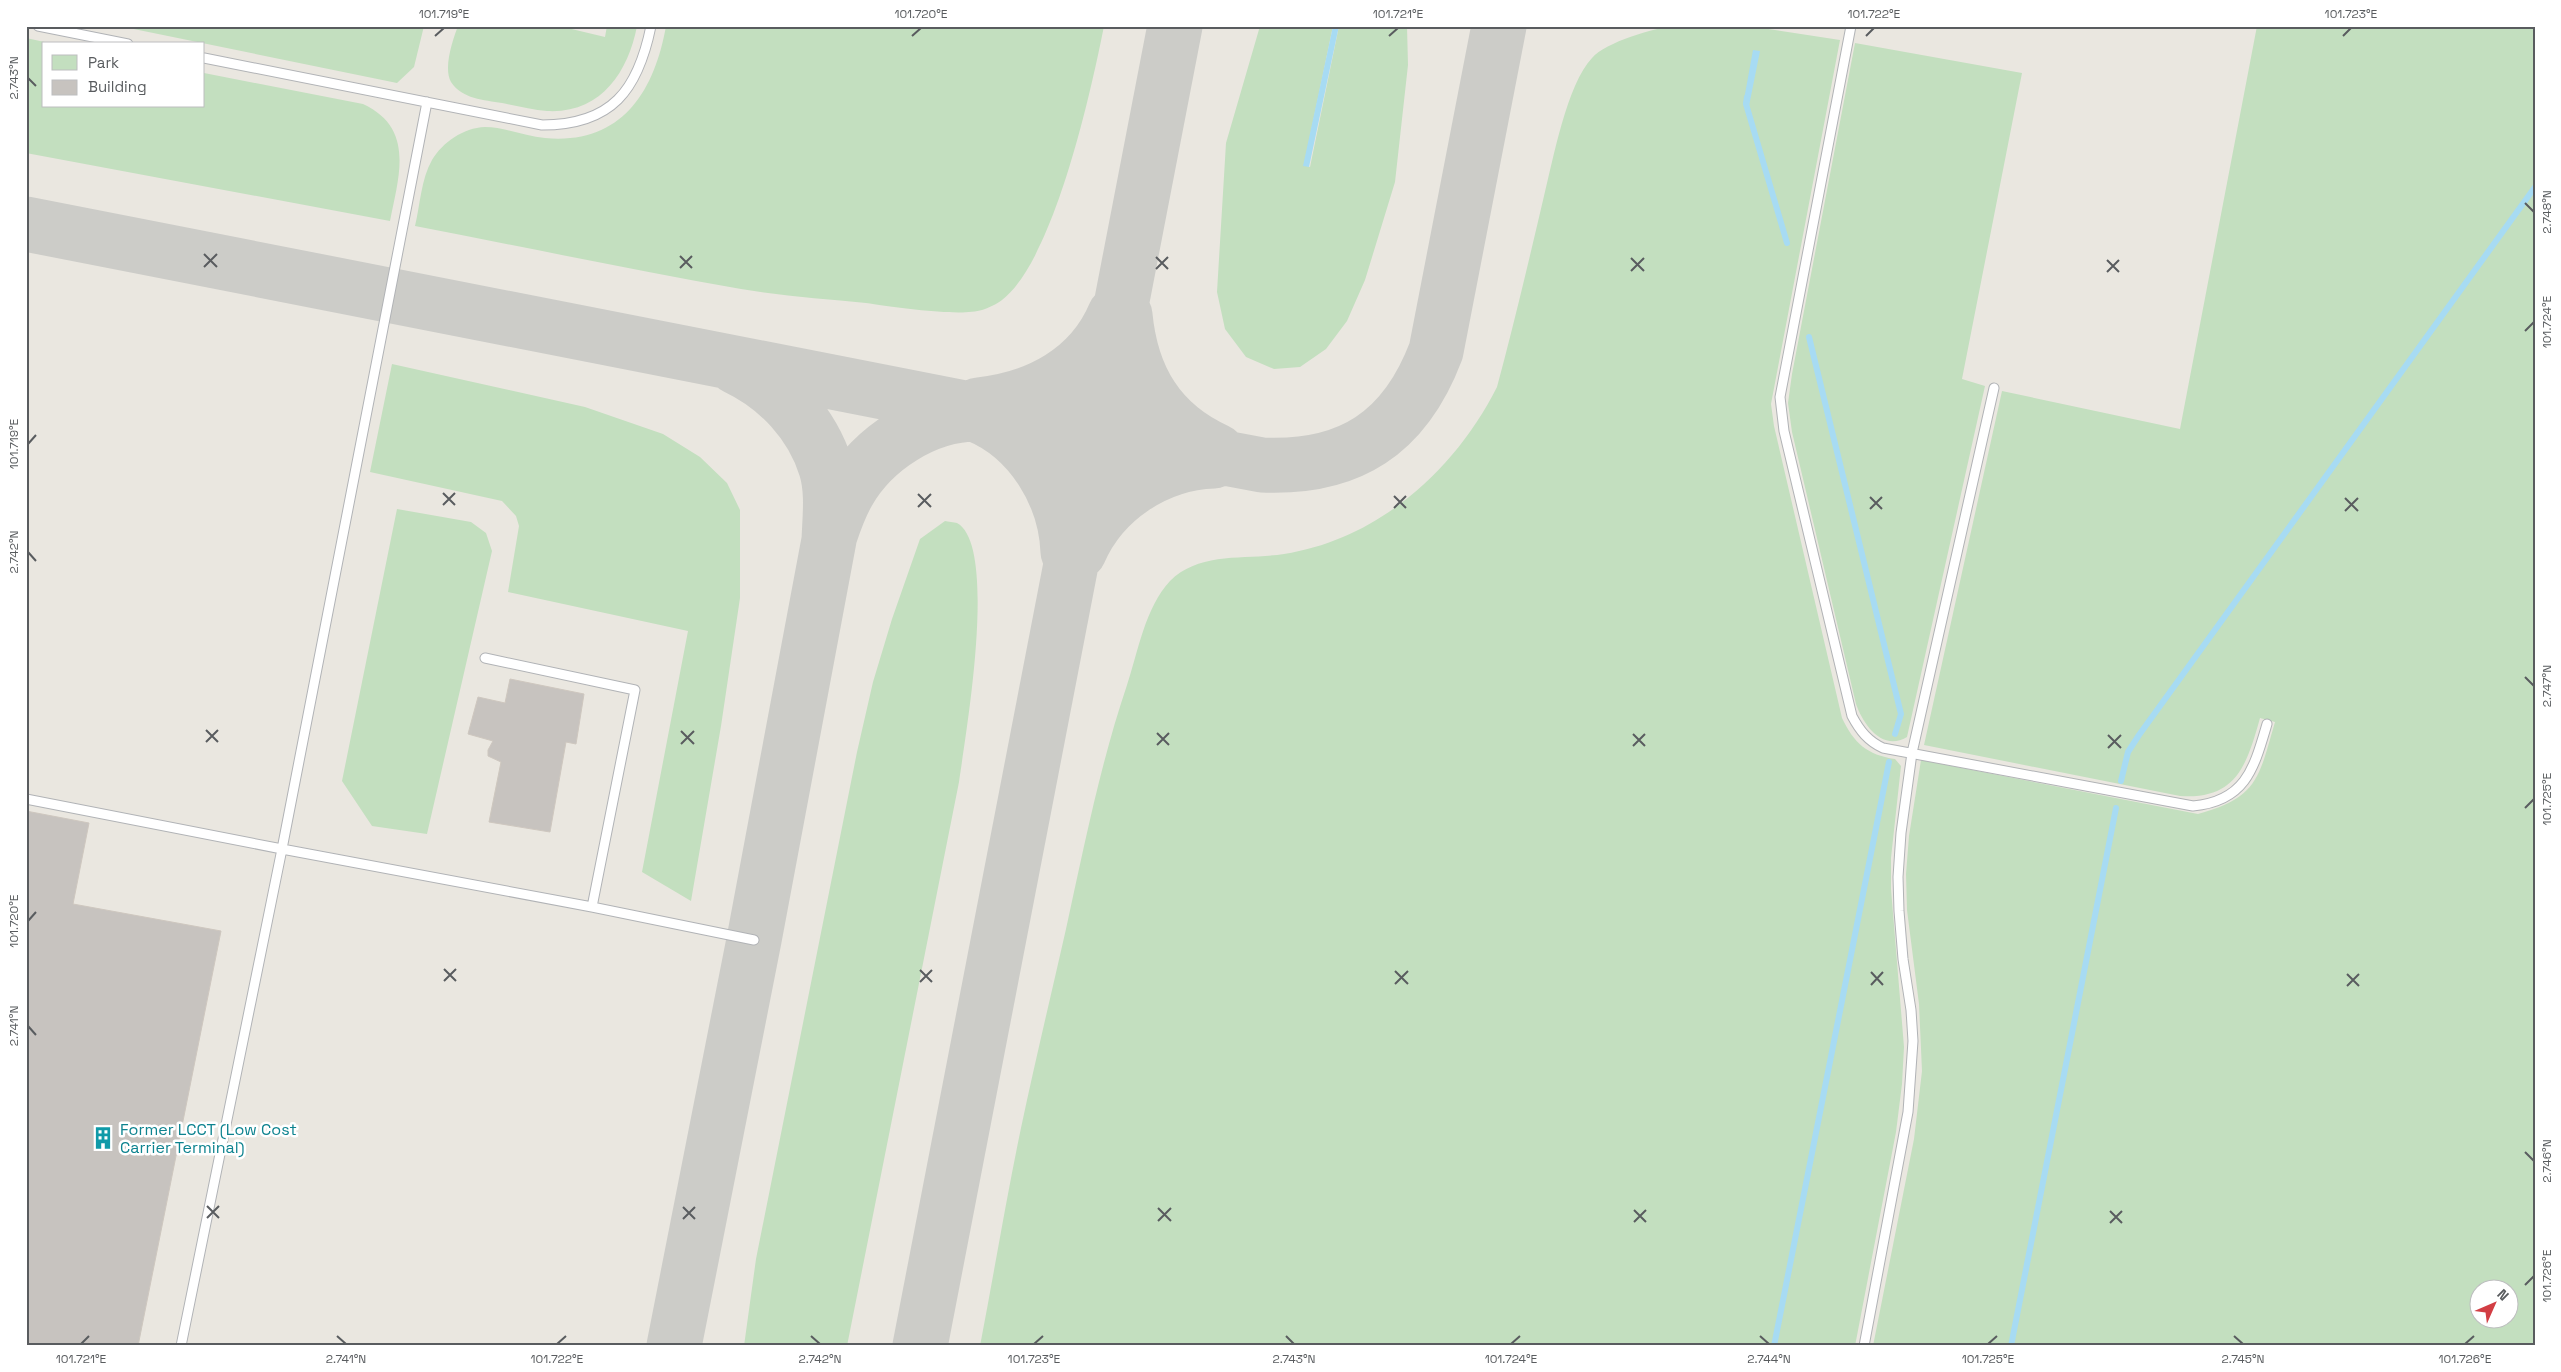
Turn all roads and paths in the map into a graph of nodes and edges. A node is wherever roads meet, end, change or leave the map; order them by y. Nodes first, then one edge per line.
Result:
1 (38, 26) edge
2 (651, 26) edge
3 (1850, 26) edge
4 (118, 42) edge
5 (205, 58) edge
6 (427, 102) junction
7 (1994, 388) dead end
8 (485, 658) dead end
9 (2268, 724) dead end
10 (1912, 753) junction
11 (26, 799) edge
12 (282, 849) junction
13 (592, 907) junction
14 (754, 940) dead end
15 (181, 1346) edge
16 (1864, 1346) edge

1 - 4 lane
2 - 6 lane
3 - 10 lane
5 - 6 lane
6 - 12 lane
7 - 10 lane
8 - 13 lane
9 - 10 lane
10 - 16 lane
11 - 12 lane
12 - 13 lane
12 - 15 lane
13 - 14 lane

